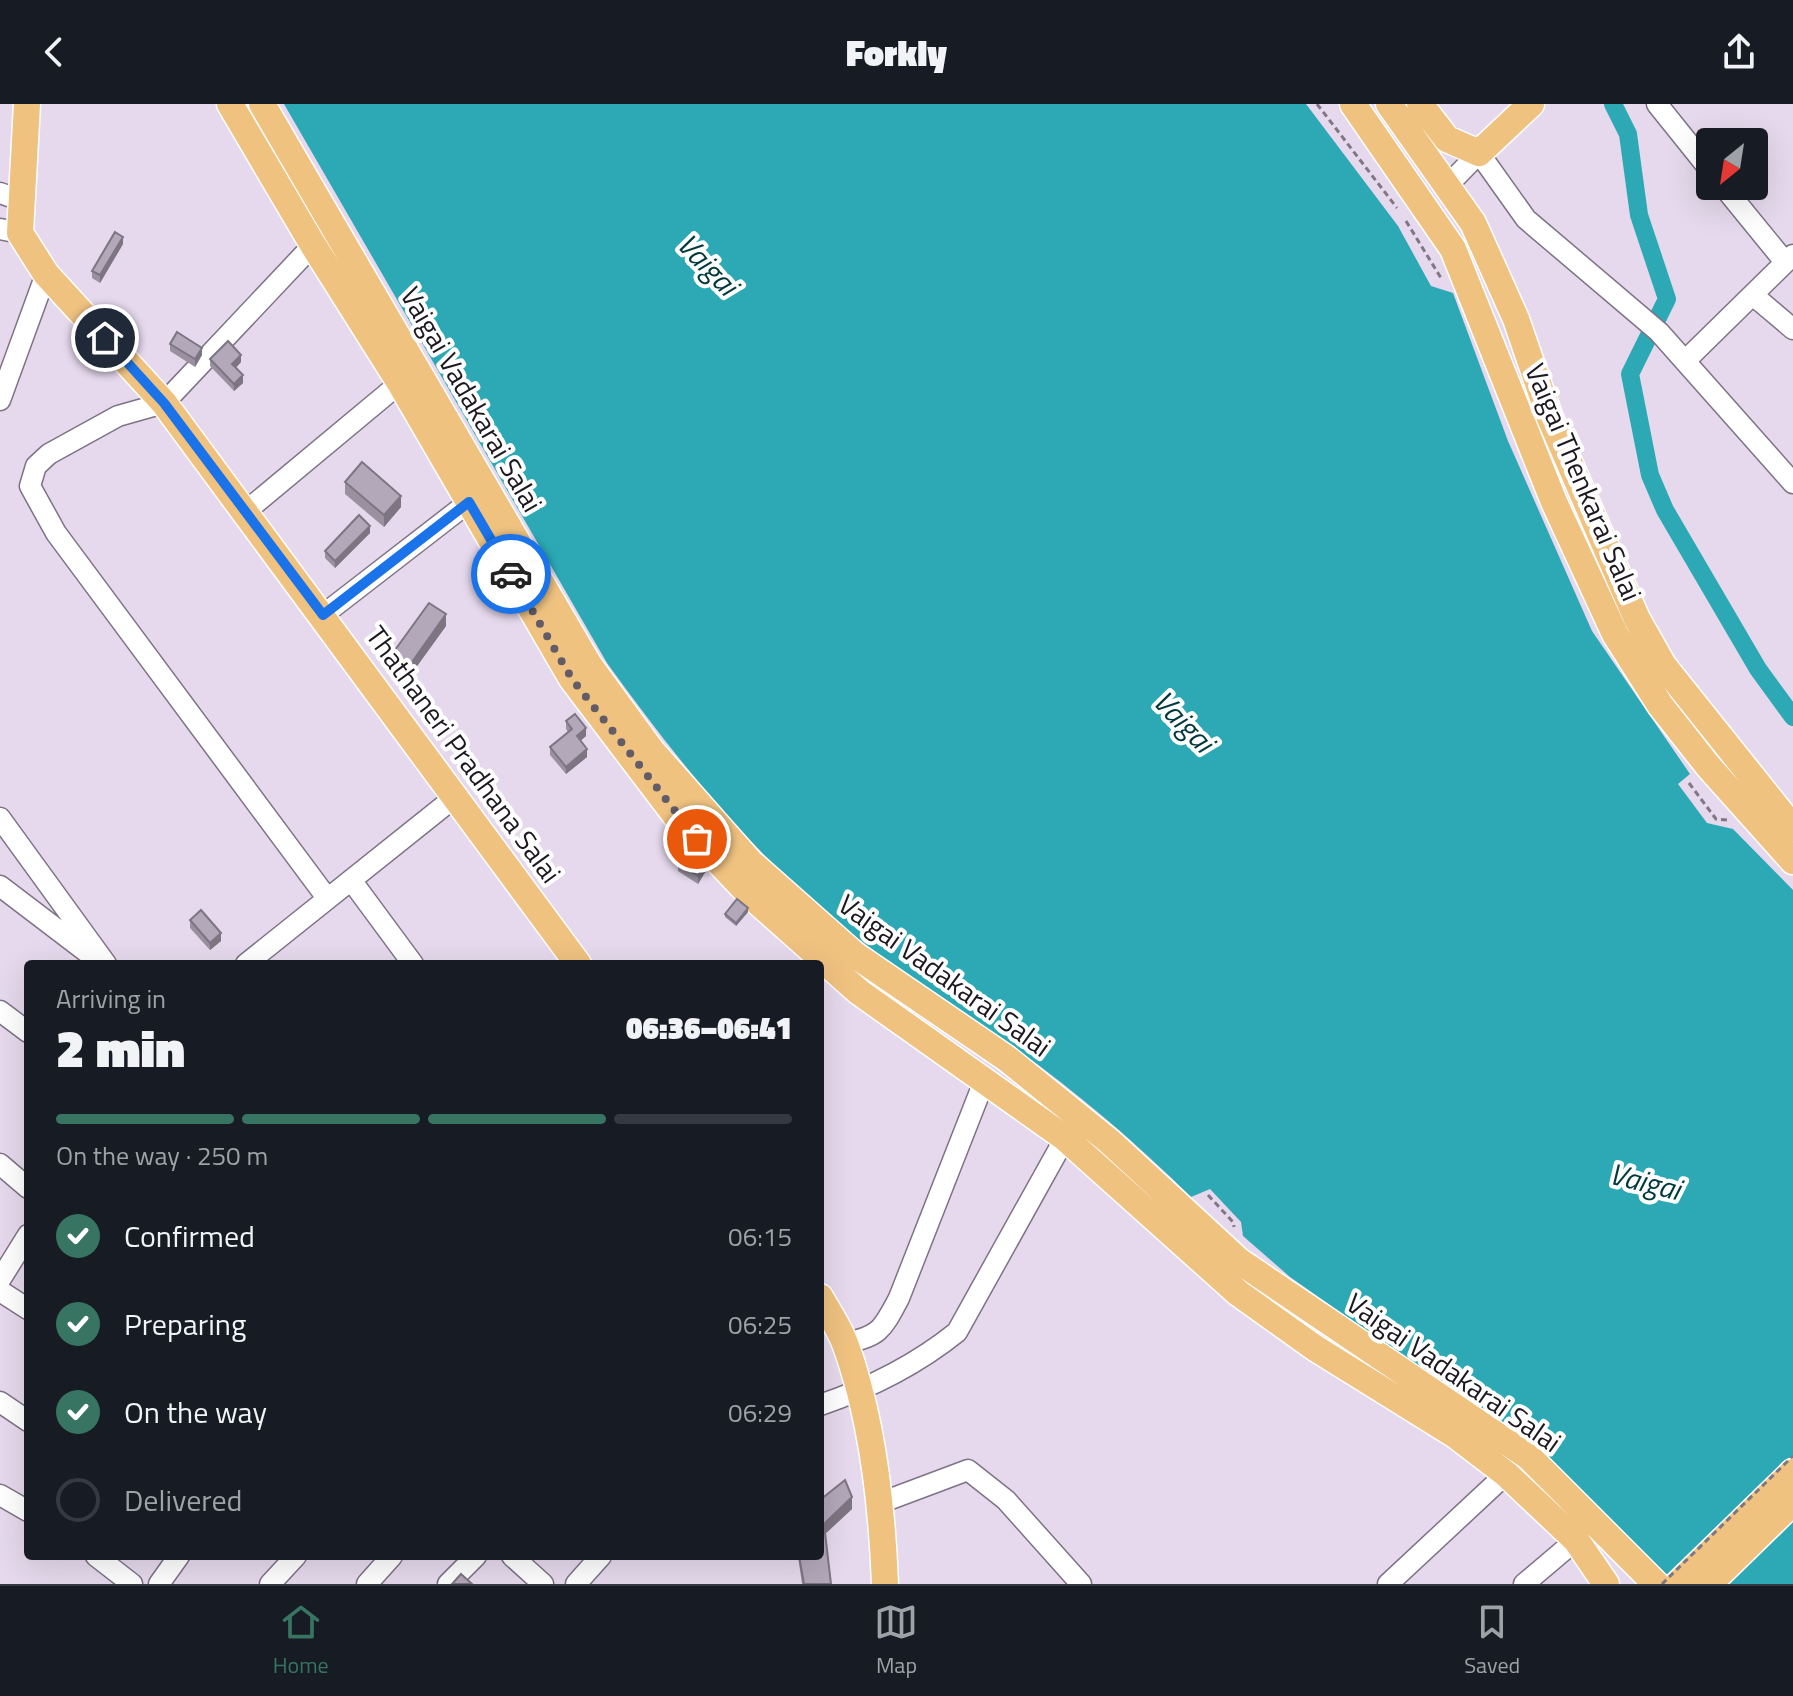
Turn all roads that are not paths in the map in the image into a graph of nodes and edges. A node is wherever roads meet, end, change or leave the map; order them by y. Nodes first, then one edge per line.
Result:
1 (27, 104) edge
2 (230, 104) edge
3 (262, 104) edge
4 (1353, 104) edge
5 (1389, 104) edge
6 (1420, 104) edge
7 (1531, 104) edge
8 (1657, 104) edge
9 (1479, 153) junction
10 (1696, 153) edge
11 (1447, 186) junction
12 (10, 196) edge
13 (1736, 200) edge
14 (10, 231) edge
15 (313, 245) junction
16 (1789, 258) edge
17 (46, 274) junction
18 (1754, 296) junction
19 (1793, 329) edge
20 (1685, 361) junction
21 (400, 383) junction
22 (0, 400) edge
23 (164, 403) junction
24 (1793, 483) edge
25 (469, 502) junction
26 (245, 512) junction
27 (323, 615) junction
28 (455, 797) junction
29 (0, 818) edge
30 (1793, 828) edge
31 (1793, 861) edge
32 (351, 880) junction
33 (0, 886) edge
34 (327, 898) junction
35 (99, 960) edge
36 (101, 960) edge
37 (251, 960) edge
38 (410, 960) edge
39 (575, 960) edge
40 (823, 960) edge
41 (824, 961) edge
42 (0, 1011) edge
43 (24, 1029) edge
44 (985, 1079) junction
45 (1065, 1138) junction
46 (0, 1164) edge
47 (24, 1185) edge
48 (24, 1245) edge
49 (0, 1280) edge
50 (0, 1291) edge
51 (824, 1304) edge
52 (24, 1306) edge
53 (845, 1343) junction
54 (860, 1392) junction
55 (0, 1402) edge
56 (824, 1404) edge
57 (24, 1418) edge
58 (1793, 1472) edge
59 (1506, 1474) junction
60 (0, 1495) edge
61 (1793, 1502) edge
62 (880, 1503) junction
63 (24, 1509) edge
64 (1576, 1540) junction
65 (101, 1560) edge
66 (176, 1560) edge
67 (292, 1560) edge
68 (388, 1560) edge
69 (472, 1560) edge
70 (516, 1560) edge
71 (597, 1560) edge
72 (1665, 1581) edge
73 (132, 1584) edge
74 (159, 1584) edge
75 (270, 1584) edge
76 (367, 1584) edge
77 (448, 1584) edge
78 (543, 1584) edge
79 (576, 1584) edge
80 (885, 1584) edge
81 (1081, 1584) edge
82 (1388, 1584) edge
83 (1524, 1584) edge
84 (1606, 1584) edge
85 (1709, 1584) edge

1 - 12 main road, Thathaneri Pradhana Salai
2 - 15 main road, Vaigai Vadakarai Salai
3 - 72 main road, Vaigai Vadakarai Salai
4 - 31 main road, Vaigai Thenkarai Salai
5 - 11 main road, Vaigai Thenkarai Salai
6 - 9 main road
7 - 9 main road
8 - 10 street
9 - 11 street
9 - 20 street
11 - 30 main road, Vaigai Thenkarai Salai
12 - 14 main road, Thathaneri Pradhana Salai
13 - 16 street
14 - 17 main road, Thathaneri Pradhana Salai
15 - 21 main road, Vaigai Vadakarai Salai
15 - 23 street
16 - 18 street
17 - 22 street
17 - 23 main road, Thathaneri Pradhana Salai
18 - 19 street
18 - 20 street
20 - 24 street
21 - 25 main road, Vaigai Vadakarai Salai
21 - 26 street
23 - 26 main road, Thathaneri Pradhana Salai
23 - 34 street
25 - 27 street
25 - 40 main road, Vaigai Vadakarai Salai
26 - 27 main road, Thathaneri Pradhana Salai
27 - 28 main road, Thathaneri Pradhana Salai
28 - 32 street
28 - 39 main road, Thathaneri Pradhana Salai
29 - 36 street
32 - 34 street
32 - 38 street
33 - 35 street
34 - 37 street
41 - 44 main road, Vaigai Vadakarai Salai
42 - 43 street
44 - 45 main road, Vaigai Vadakarai Salai
44 - 53 street
45 - 54 street
45 - 59 main road, Vaigai Vadakarai Salai
46 - 47 street
48 - 49 street
50 - 52 street
51 - 53 main road
53 - 54 main road
54 - 56 street
54 - 62 main road
55 - 57 street
58 - 72 main road
59 - 64 main road, Vaigai Vadakarai Salai
59 - 82 street
60 - 63 street
61 - 85 main road
62 - 80 main road
62 - 81 street
64 - 83 street
64 - 84 main road, Vaigai Vadakarai Salai
65 - 73 street
66 - 74 street
67 - 75 street
68 - 76 street
69 - 77 street
70 - 78 street
71 - 79 street

